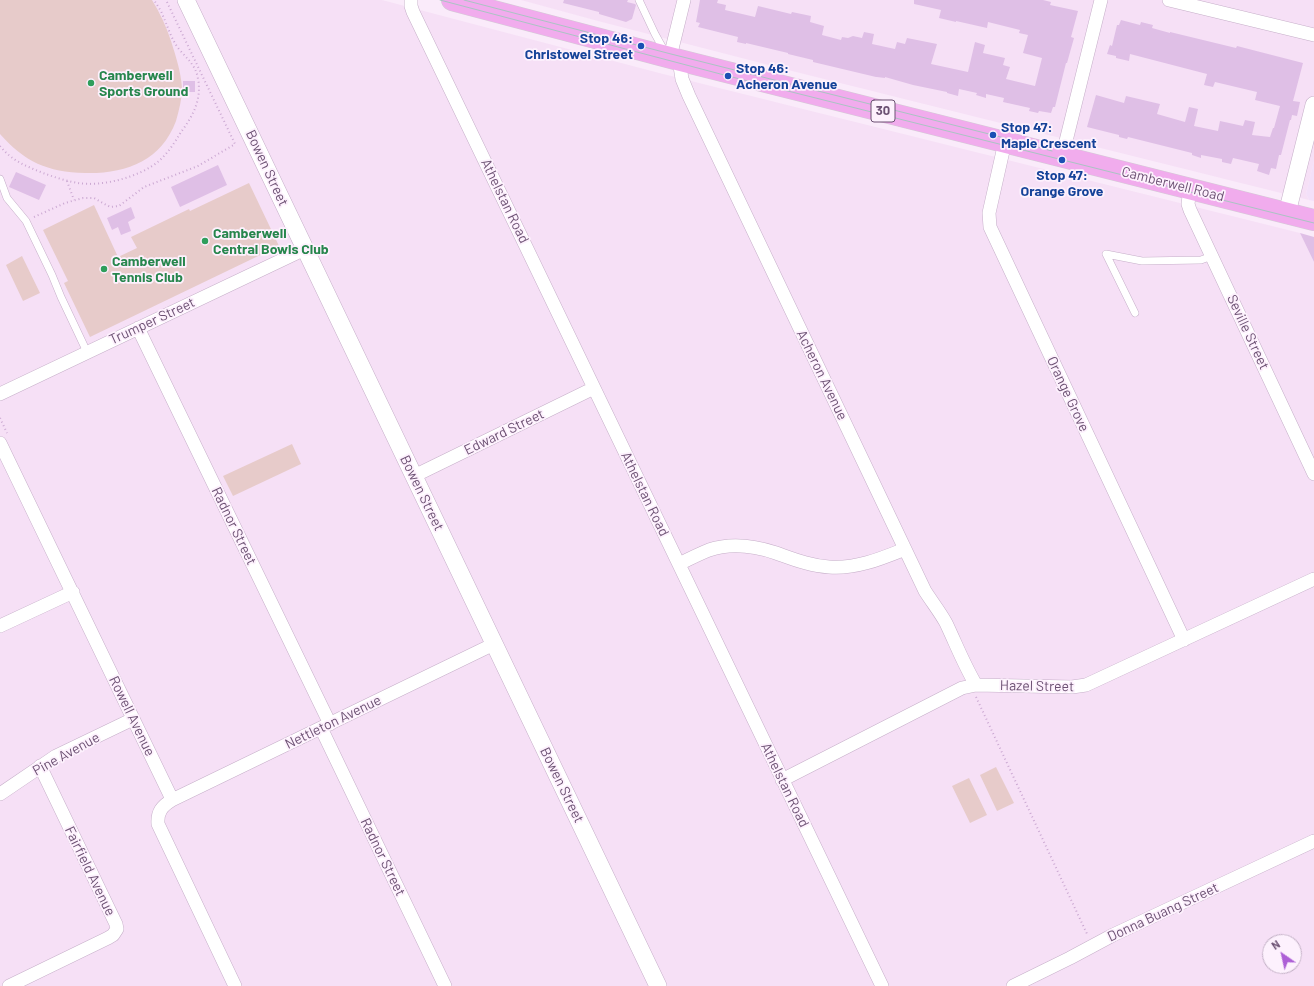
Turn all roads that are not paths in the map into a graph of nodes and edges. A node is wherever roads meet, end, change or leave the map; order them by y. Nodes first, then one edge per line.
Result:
1 (186, 0) edge
2 (411, 0) edge
3 (452, 0) edge
4 (639, 0) edge
5 (684, 0) edge
6 (1101, 0) edge
7 (1169, 0) edge
8 (1314, 35) edge
9 (672, 58) junction
10 (1314, 105) edge
11 (1311, 129) edge
12 (1005, 142) junction
13 (1062, 157) junction
14 (0, 179) edge
15 (1190, 188) junction
16 (1287, 213) junction
17 (1314, 220) edge
18 (304, 249) junction
19 (1212, 256) junction
20 (1135, 313) dead end
21 (138, 328) junction
22 (87, 352) junction
23 (594, 388) junction
24 (0, 394) edge
25 (0, 443) edge
26 (1314, 474) edge
27 (414, 476) junction
28 (905, 549) junction
29 (679, 564) junction
30 (1314, 579) edge
31 (72, 592) junction
32 (0, 626) edge
33 (1184, 640) junction
34 (494, 644) junction
35 (973, 685) junction
36 (134, 719) junction
37 (325, 726) junction
38 (40, 766) junction
39 (782, 780) junction
40 (0, 794) edge
41 (172, 800) junction
42 (1314, 841) edge
43 (9, 986) edge
44 (235, 986) edge
45 (445, 986) edge
46 (658, 986) edge
47 (882, 986) edge
48 (1013, 986) edge

1 - 18 street, Bowen Street
2 - 23 street, Athelstan Road
3 - 9 main road, Camberwell Road / 30
4 - 9 lane
5 - 9 street
6 - 13 street
7 - 8 street
9 - 12 main road, Camberwell Road / 30
9 - 28 street, Acheron Avenue
10 - 11 street
11 - 16 street
12 - 13 main road, Camberwell Road / 30
12 - 33 street, Orange Grove
13 - 15 main road, Camberwell Road / 30
14 - 22 lane
15 - 16 main road, Camberwell Road / 30
15 - 19 street, Seville Street
16 - 17 main road, Camberwell Road / 30
18 - 21 street, Trumper Street
18 - 27 street, Bowen Street
19 - 20 lane
19 - 26 street, Seville Street
21 - 22 street, Trumper Street
21 - 37 street, Radnor Street
22 - 24 street, Trumper Street
23 - 27 street, Edward Street
23 - 29 street, Athelstan Road
25 - 31 street, Rowell Avenue
27 - 34 street, Bowen Street
28 - 29 street
28 - 35 street, Acheron Avenue
29 - 39 street, Athelstan Road
30 - 33 street, Hazel Street
31 - 32 street
31 - 36 street, Rowell Avenue
33 - 35 street, Hazel Street
34 - 37 street, Nettleton Avenue
34 - 46 street, Bowen Street
35 - 39 street, Hazel Street
36 - 38 street, Pine Avenue
36 - 41 street, Rowell Avenue
37 - 41 street, Nettleton Avenue
37 - 45 street, Radnor Street
38 - 40 street, Pine Avenue
38 - 43 street, Fairfield Avenue
39 - 47 street, Athelstan Road
41 - 44 street
42 - 48 street, Donna Buang Street

